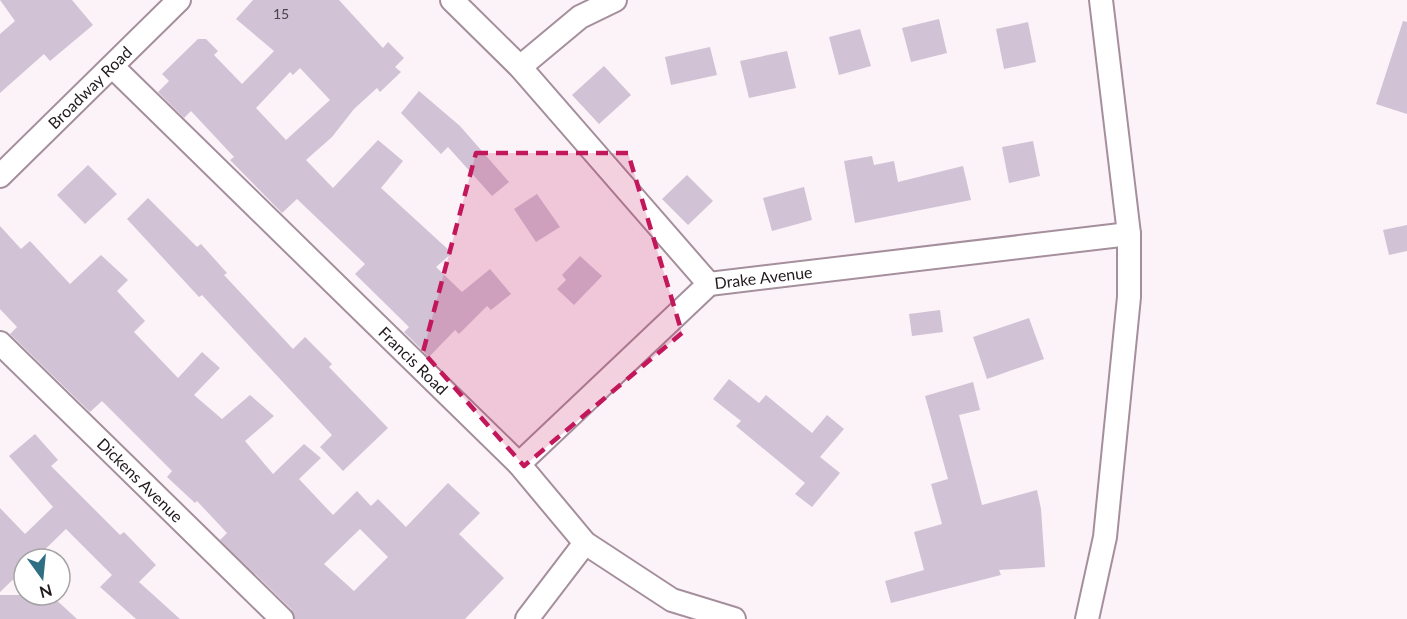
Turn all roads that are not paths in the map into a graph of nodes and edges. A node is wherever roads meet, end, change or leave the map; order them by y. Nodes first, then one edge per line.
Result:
1 (179, 0) edge
2 (452, 0) edge
3 (615, 0) edge
4 (1101, 0) edge
5 (113, 67) junction
6 (520, 67) junction
7 (0, 176) edge
8 (1129, 234) junction
9 (709, 284) junction
10 (0, 343) edge
11 (519, 464) junction
12 (585, 543) junction
13 (282, 619) edge
14 (527, 619) edge
15 (734, 619) edge
16 (1087, 619) edge

1 - 5 street, Broadway Road
2 - 6 street, Drake Avenue
3 - 6 street
4 - 8 street
5 - 7 street, Broadway Road
5 - 11 street, Francis Road
6 - 9 street, Drake Avenue
8 - 9 street, Drake Avenue
8 - 16 street
9 - 11 street
10 - 13 street, Dickens Avenue
11 - 12 street, Francis Road
12 - 14 street
12 - 15 street, Francis Road

